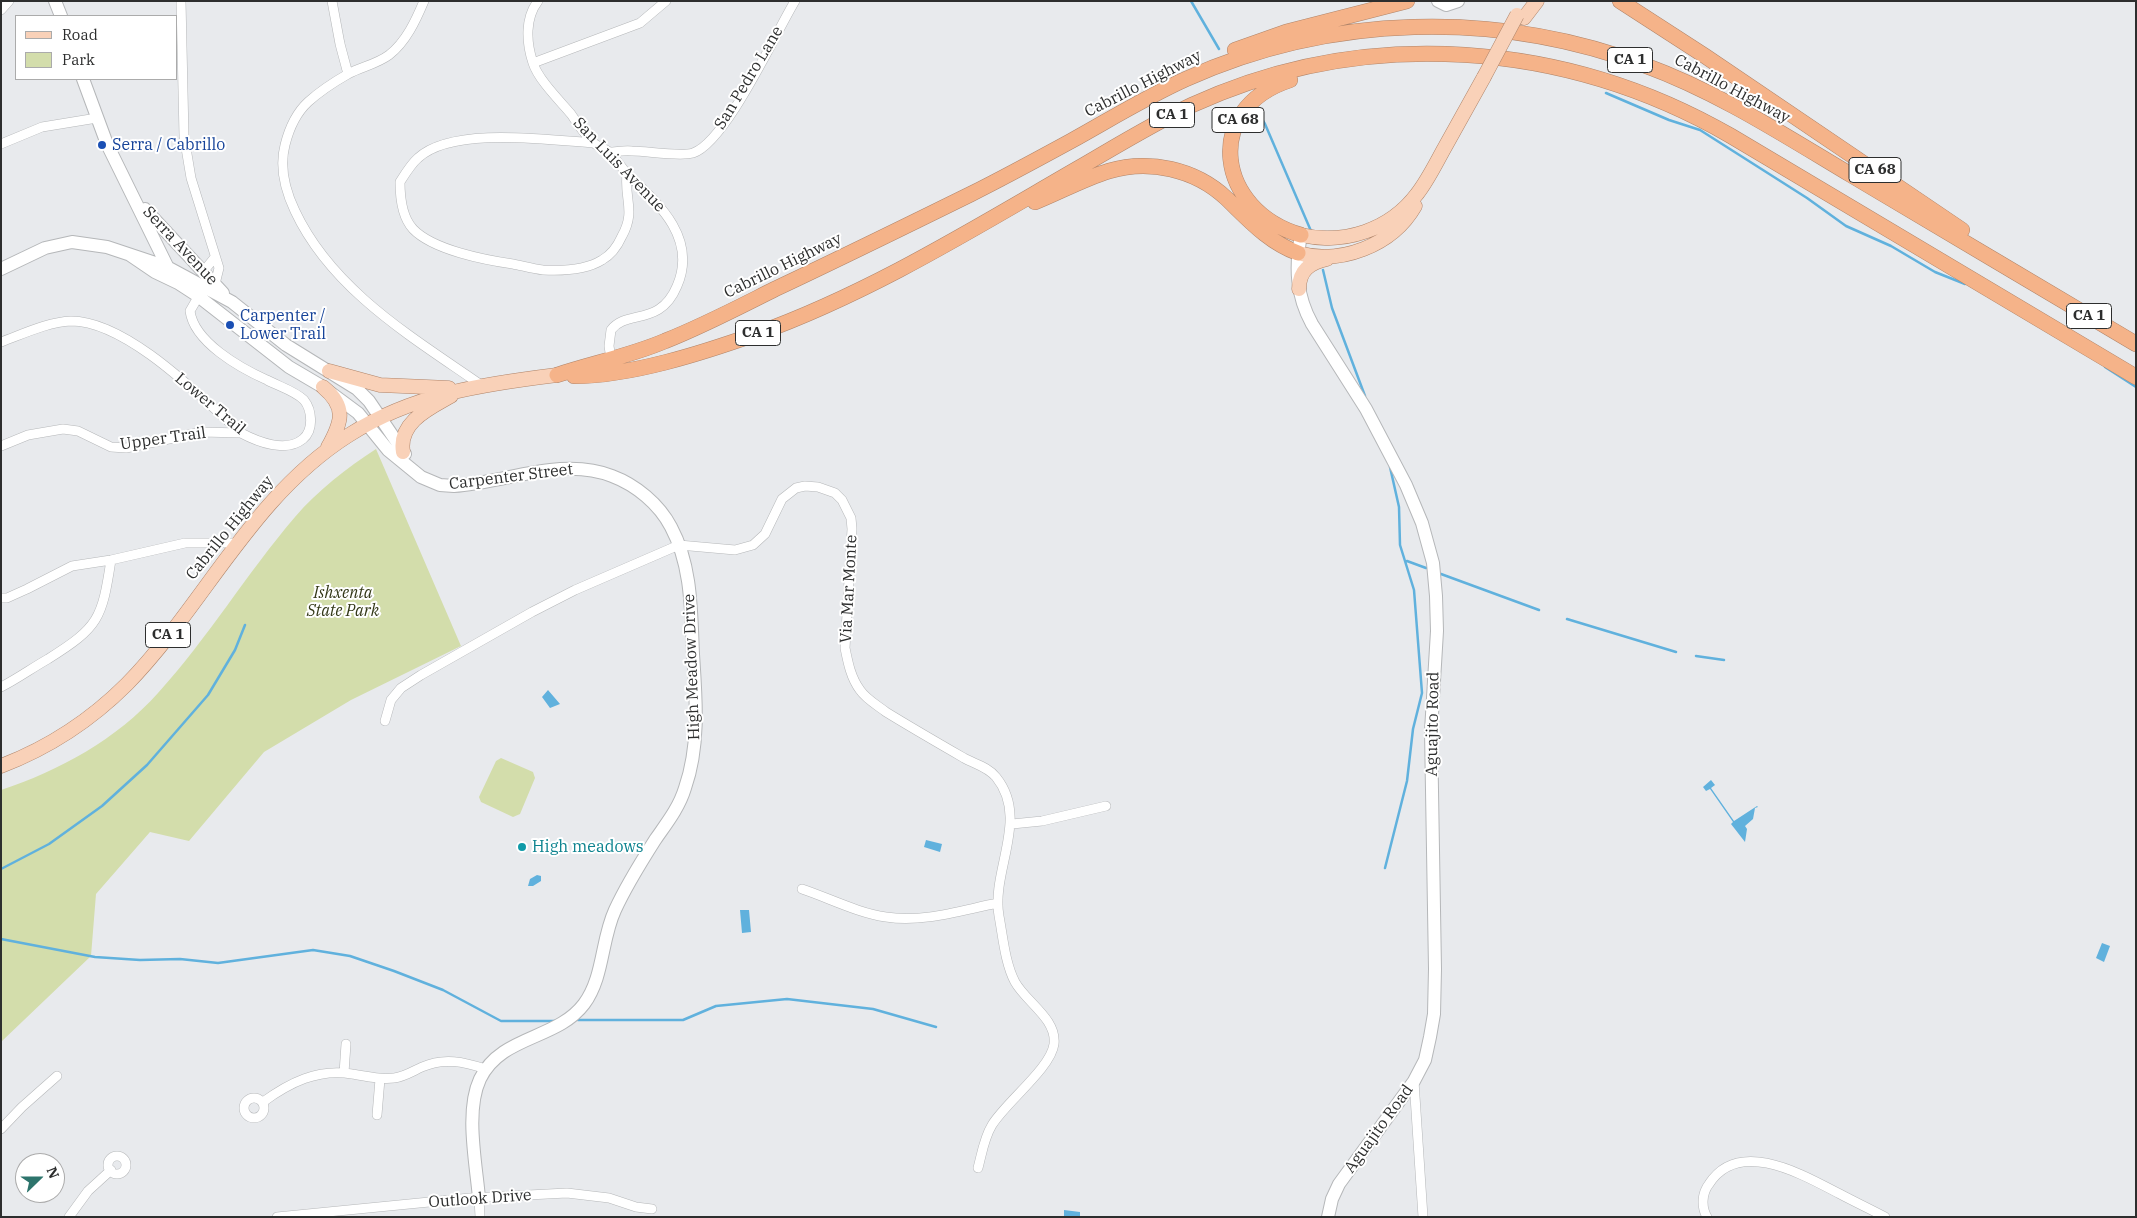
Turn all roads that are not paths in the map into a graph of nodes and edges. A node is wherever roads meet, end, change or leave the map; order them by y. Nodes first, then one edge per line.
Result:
1 (9, 1) edge
2 (56, 1) edge
3 (181, 1) edge
4 (332, 1) edge
5 (424, 1) edge
6 (538, 1) edge
7 (666, 1) edge
8 (795, 1) edge
9 (1407, 1) edge
10 (1438, 1) edge
11 (1458, 1) edge
12 (1524, 1) edge
13 (1537, 1) edge
14 (1620, 1) edge
15 (1635, 1) edge
16 (1, 10) edge
17 (61, 15) edge
18 (1520, 17) junction
19 (1705, 56) junction
20 (1371, 57) junction
21 (533, 63) junction
22 (348, 74) junction
23 (83, 80) edge
24 (1170, 86) junction
25 (97, 118) junction
26 (594, 143) junction
27 (1, 144) edge
28 (609, 152) junction
29 (626, 174) junction
30 (1422, 187) junction
31 (129, 190) junction
32 (991, 218) junction
33 (1301, 235) junction
34 (1298, 253) junction
35 (130, 255) junction
36 (1341, 255) junction
37 (215, 257) junction
38 (167, 267) junction
39 (1, 269) edge
40 (203, 272) junction
41 (178, 283) junction
42 (2042, 288) junction
43 (206, 289) junction
44 (1299, 289) junction
45 (232, 302) joint
46 (1, 342) edge
47 (2136, 344) edge
48 (611, 360) junction
49 (329, 371) junction
50 (558, 376) junction
51 (2136, 377) edge
52 (481, 386) junction
53 (323, 387) junction
54 (465, 388) junction
55 (374, 420) junction
56 (241, 433) junction
57 (1, 446) edge
58 (326, 451) junction
59 (405, 458) junction
60 (238, 543) junction
61 (679, 545) junction
62 (111, 560) junction
63 (1, 598) edge
64 (1, 687) edge
65 (385, 721) dead end
66 (1, 766) edge
67 (1106, 806) dead end
68 (1012, 824) junction
69 (802, 889) dead end
70 (998, 903) junction
71 (346, 1044) dead end
72 (486, 1069) junction
73 (344, 1073) junction
74 (58, 1076) dead end
75 (380, 1079) junction
76 (1414, 1081) junction
77 (263, 1102) dead end
78 (377, 1115) dead end
79 (1, 1129) edge
80 (978, 1168) dead end
81 (111, 1170) dead end
82 (479, 1198) junction
83 (652, 1209) dead end
84 (68, 1217) edge
85 (278, 1217) edge
86 (480, 1217) edge
87 (1328, 1217) edge
88 (1423, 1217) edge
89 (1707, 1217) edge
90 (1885, 1217) edge

1 - 16 street
2 - 17 street
3 - 37 street
4 - 22 street
5 - 22 street
6 - 21 street, San Luis Avenue
7 - 21 street
8 - 28 street, San Pedro Lane
9 - 24 highway
10 - 11 street
12 - 18 main road, CA 68
13 - 18 main road, CA 68
14 - 19 highway
15 - 19 highway
18 - 30 main road, CA 68, bridge
19 - 42 highway, CA 68
20 - 32 highway, Cabrillo Highway / CA 1
20 - 33 highway, CA 68
20 - 51 highway, Cabrillo Highway / CA 1
21 - 26 street, San Luis Avenue
22 - 52 street
23 - 25 street, Serra Avenue
24 - 42 highway, Cabrillo Highway / CA 1
24 - 48 highway, Cabrillo Highway / CA 1
25 - 27 street
25 - 31 street, Serra Avenue
26 - 28 street, San Luis Avenue
26 - 29 street
28 - 29 street, San Luis Avenue
29 - 48 street, San Luis Avenue
30 - 33 main road, CA 68
30 - 36 main road, CA 68
31 - 38 street, Serra Avenue
31 - 40 street, Serra Avenue
32 - 34 highway
32 - 50 highway, Cabrillo Highway / CA 1
33 - 34 street, Aguajito Road
34 - 36 main road, CA 68
34 - 44 street, Aguajito Road
35 - 38 street, Carpenter Street
35 - 39 street, Carpenter Street
35 - 41 street, Carpenter Street
36 - 44 main road
37 - 40 street
37 - 43 street
38 - 41 street, Carpenter Street
38 - 43 street, Carpenter Street
40 - 43 street, Serra Avenue
41 - 43 street, Carpenter Street
42 - 47 highway, Cabrillo Highway / CA 1
43 - 45 street, Serra Avenue
43 - 53 street, Carpenter Street
43 - 56 street, Lower Trail
44 - 76 street, Aguajito Road
45 - 49 street, Carpenter Street
46 - 56 street, Lower Trail
48 - 50 highway, Cabrillo Highway / CA 1
49 - 54 main road
49 - 55 street, Carpenter Street
50 - 52 main road, Cabrillo Highway / CA 1
52 - 54 main road, Cabrillo Highway / CA 1
53 - 55 street, Carpenter Street
53 - 58 main road
54 - 55 main road, Cabrillo Highway / CA 1
54 - 59 main road
55 - 58 main road, Cabrillo Highway / CA 1
55 - 59 street, Carpenter Street
56 - 57 street, Upper Trail
58 - 60 main road, Cabrillo Highway / CA 1
59 - 61 street, Carpenter Street
60 - 62 street
60 - 66 main road, Cabrillo Highway / CA 1
61 - 65 street, Via Mar Monte
61 - 68 street, Via Mar Monte
61 - 72 street, High Meadow Drive
62 - 63 street
62 - 64 street
67 - 68 street
68 - 70 street, Via Mar Monte
69 - 70 street
70 - 80 street, Via Mar Monte
71 - 73 street
72 - 75 street
72 - 82 street, High Meadow Drive
73 - 75 street
73 - 77 street
74 - 79 street
75 - 78 street
76 - 87 street, Aguajito Road
76 - 88 street
81 - 84 street
82 - 83 street, Outlook Drive
82 - 85 street, Outlook Drive
82 - 86 street, High Meadow Drive
89 - 90 street

